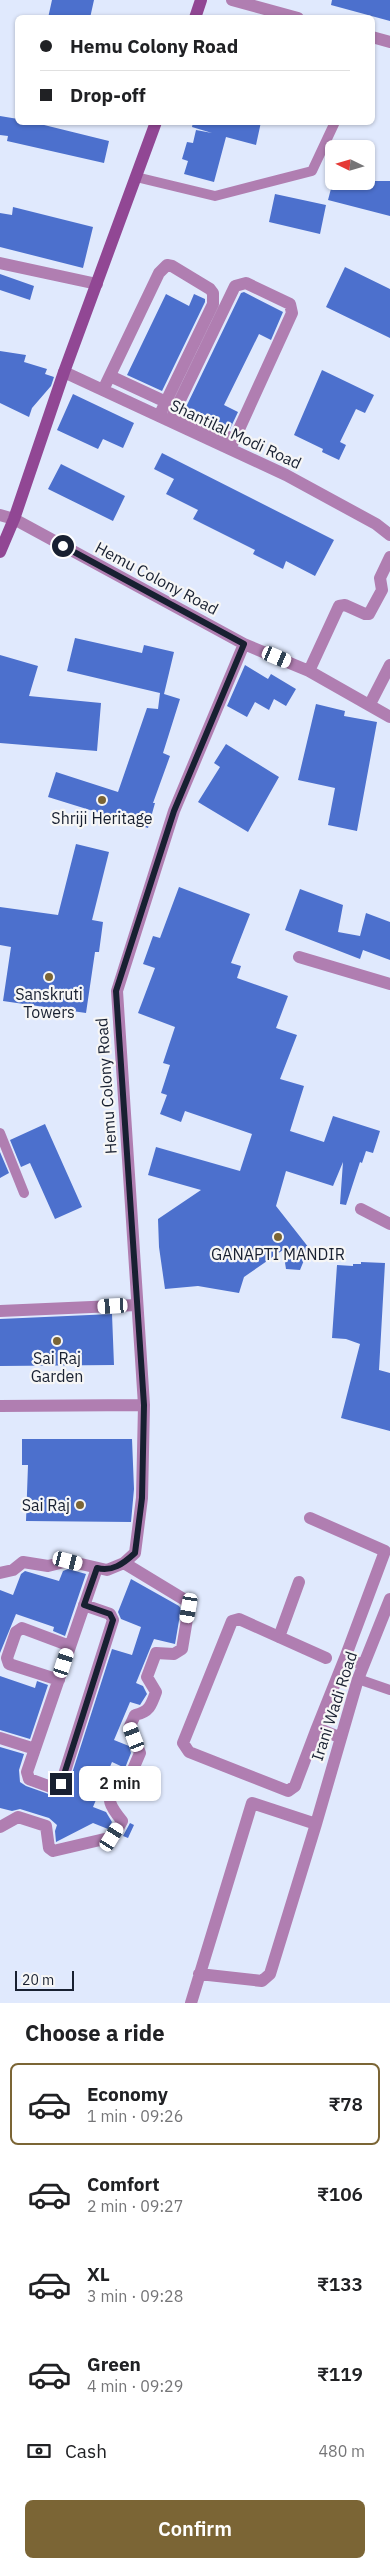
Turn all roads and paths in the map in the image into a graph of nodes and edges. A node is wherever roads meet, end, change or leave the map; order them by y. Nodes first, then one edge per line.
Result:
1 (201, 0) edge
2 (232, 0) edge
3 (196, 15) edge
4 (287, 15) edge
5 (375, 39) edge
6 (390, 42) edge
7 (155, 125) edge
8 (334, 125) edge
9 (136, 177) junction
10 (0, 263) edge
11 (97, 284) junction
12 (64, 372) junction
13 (110, 376) junction
14 (103, 390) junction
15 (166, 402) junction
16 (168, 416) junction
17 (232, 445) junction
18 (0, 515) edge
19 (14, 519) junction
20 (390, 535) edge
21 (0, 552) edge
22 (389, 560) edge
23 (244, 644) junction
24 (390, 665) edge
25 (310, 671) junction
26 (370, 704) junction
27 (390, 716) edge
28 (299, 957) dead end
29 (390, 984) edge
30 (0, 1133) edge
31 (24, 1193) dead end
32 (361, 1209) dead end
33 (390, 1224) edge
34 (137, 1305) junction
35 (0, 1312) edge
36 (144, 1405) junction
37 (0, 1406) edge
38 (310, 1518) dead end
39 (387, 1552) edge
40 (124, 1563) junction
41 (97, 1568) junction
42 (0, 1573) edge
43 (299, 1582) dead end
44 (390, 1599) edge
45 (84, 1605) junction
46 (279, 1637) junction
47 (70, 1646) junction
48 (326, 1658) dead end
49 (345, 1658) junction
50 (363, 1666) junction
51 (358, 1679) junction
52 (59, 1680) junction
53 (390, 1690) edge
54 (318, 1728) junction
55 (339, 1737) junction
56 (0, 1738) edge
57 (36, 1749) junction
58 (316, 1824) junction
59 (0, 1828) edge
60 (199, 1974) junction
61 (191, 2003) edge

1 - 3 street
2 - 4 street
5 - 6 street
7 - 9 street
8 - 9 lane
9 - 11 street
10 - 11 street
11 - 12 street
12 - 14 street, Shantilal Modi Road
12 - 19 street
13 - 14 street
13 - 15 street
13 - 15 street
14 - 16 street, Shantilal Modi Road
15 - 16 street
16 - 17 street, Shantilal Modi Road
16 - 17 street
17 - 20 street, Shantilal Modi Road
18 - 19 street, Hemu Colony Road
19 - 21 street
19 - 23 street, Hemu Colony Road
22 - 25 street
23 - 25 street, Hemu Colony Road
23 - 34 street, Hemu Colony Road
24 - 26 street
25 - 26 street, Hemu Colony Road
26 - 27 street, Hemu Colony Road
28 - 29 street
30 - 31 lane
32 - 33 street
34 - 35 street
34 - 36 street, Hemu Colony Road
36 - 37 street
36 - 40 street, Hemu Colony Road
38 - 39 street
39 - 49 street
40 - 41 street
40 - 59 street
41 - 42 street
41 - 45 street
43 - 46 street
44 - 50 street, Irani Wadi Road
45 - 47 street
45 - 57 street
46 - 48 street
46 - 54 street
47 - 52 street
47 - 52 street
49 - 50 street
49 - 54 street
50 - 51 street, Irani Wadi Road
51 - 53 lane
51 - 55 street, Irani Wadi Road
52 - 57 street
54 - 55 street
55 - 58 street, Irani Wadi Road
56 - 57 street
58 - 60 street, Irani Wadi Road
58 - 60 street
60 - 61 street

